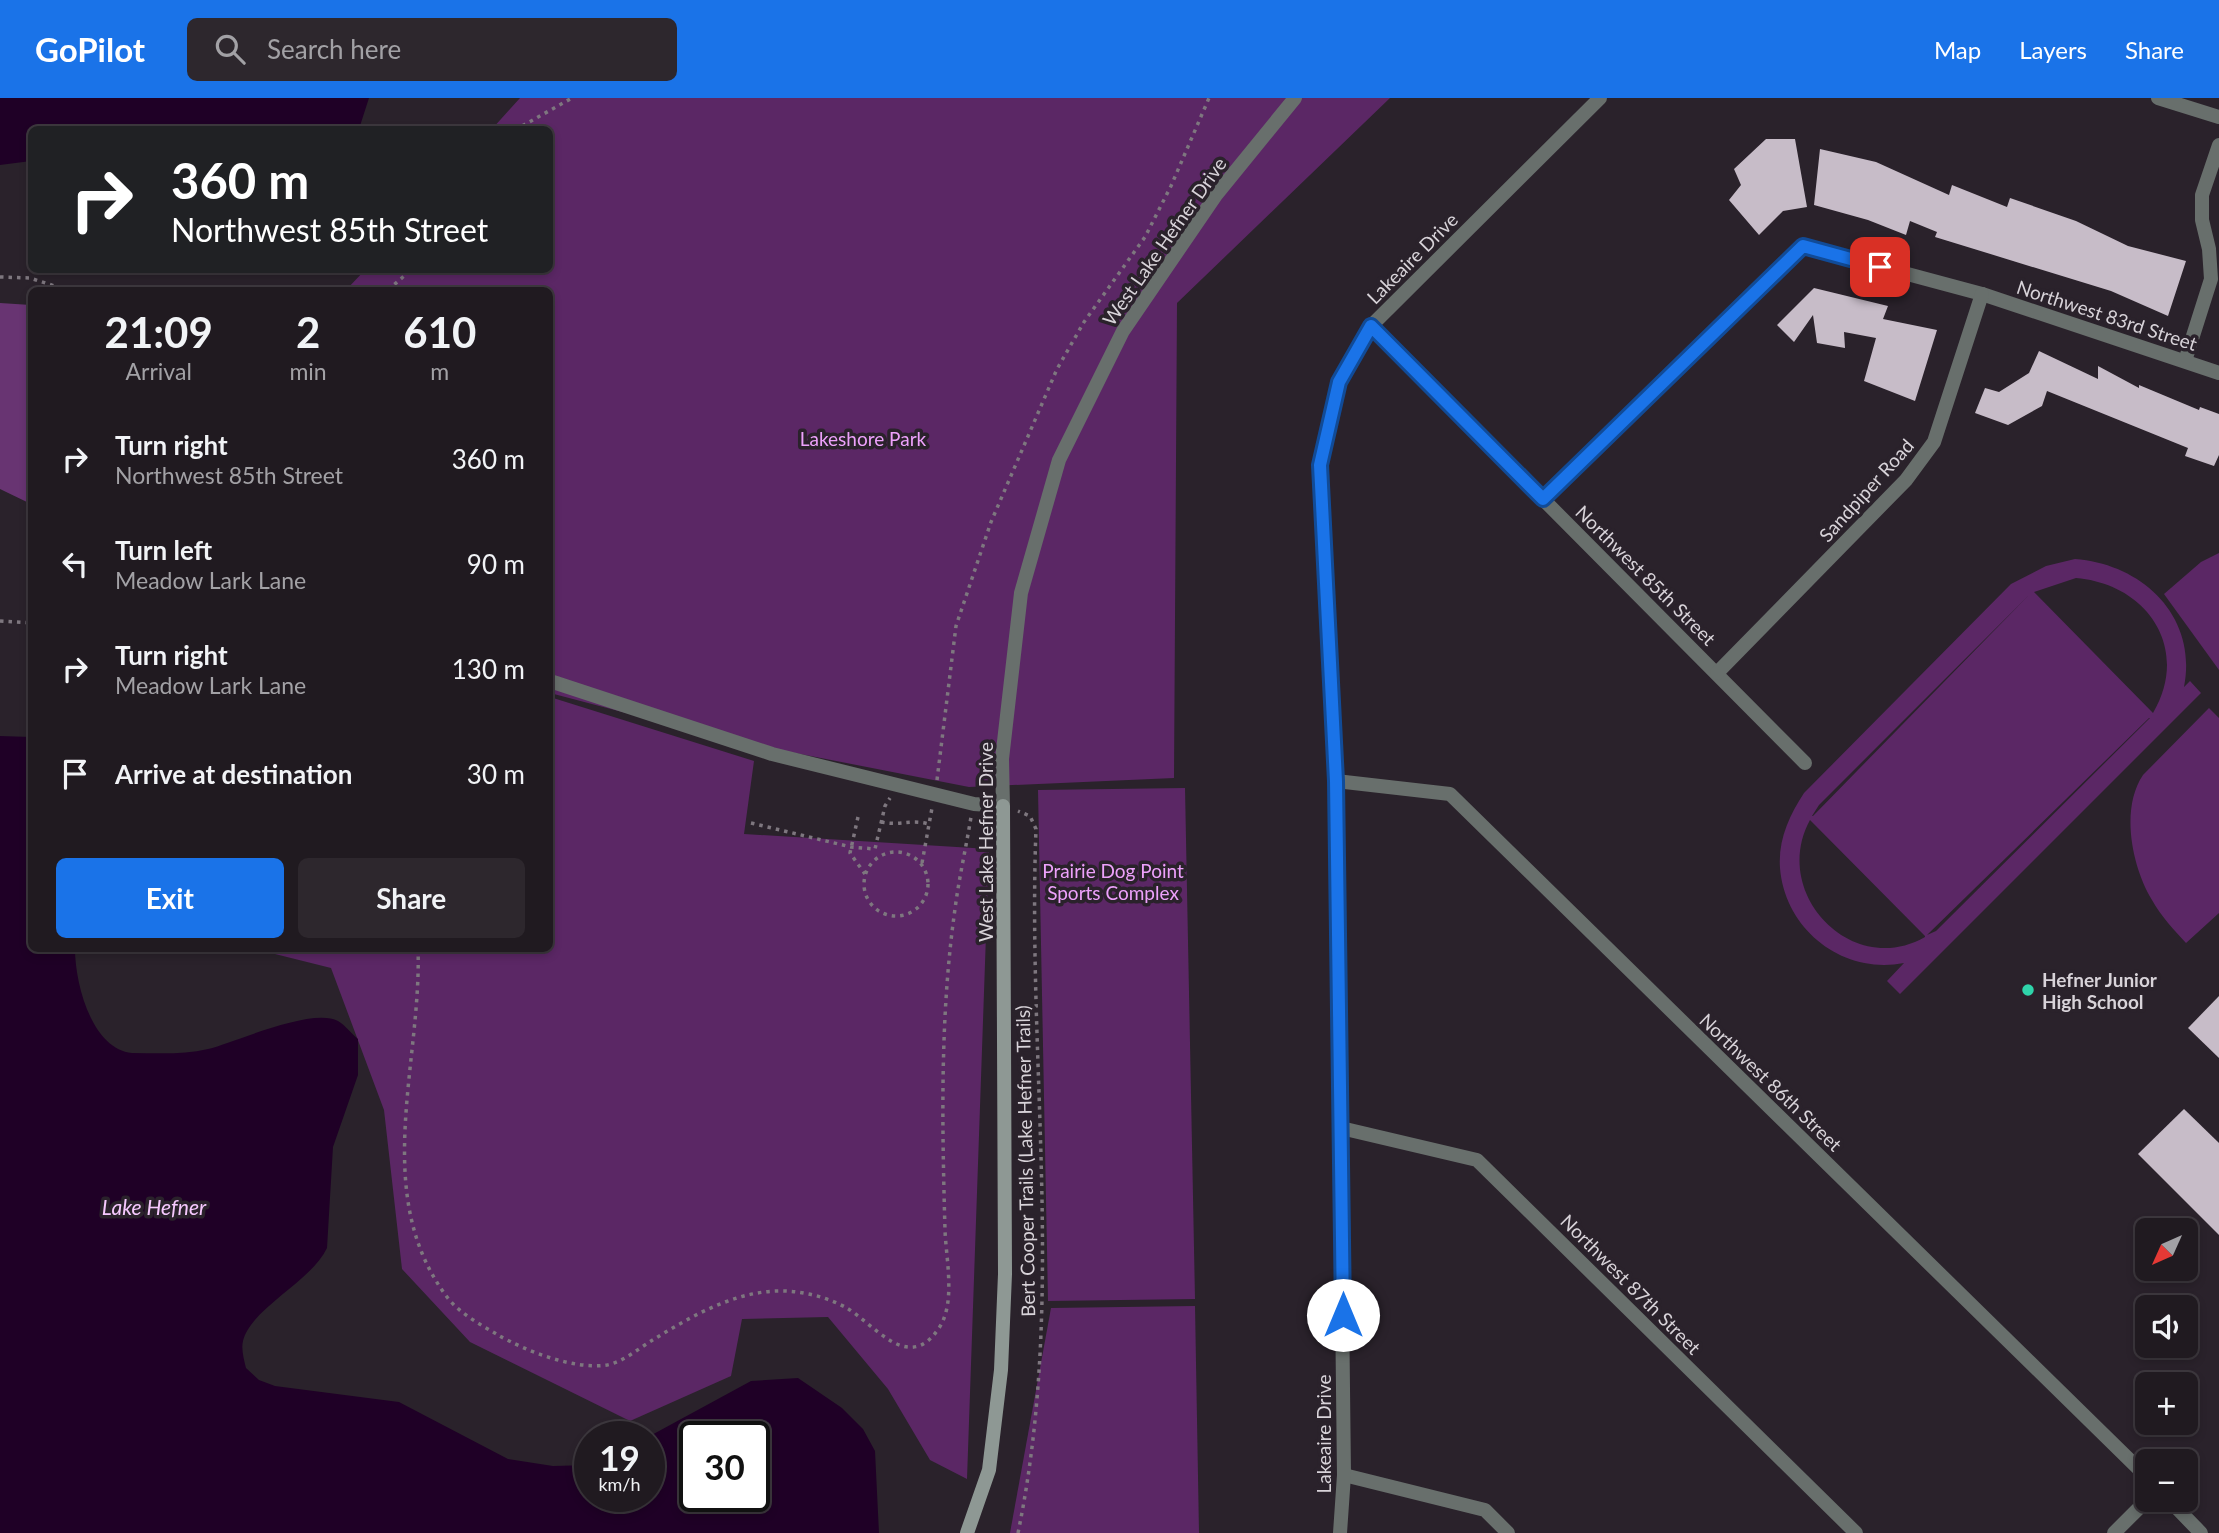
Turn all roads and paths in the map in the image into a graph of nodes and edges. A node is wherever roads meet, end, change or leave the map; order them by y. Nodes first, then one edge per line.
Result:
1 (572, 98) edge
2 (1209, 98) edge
3 (1294, 98) edge
4 (1600, 98) edge
5 (2158, 98) edge
6 (2219, 117) edge
7 (521, 126) edge
8 (2219, 145) edge
9 (408, 273) edge
10 (0, 277) edge
11 (57, 287) edge
12 (391, 287) edge
13 (1982, 294) junction
14 (1371, 326) junction
15 (2185, 361) junction
16 (2219, 373) edge
17 (1543, 499) junction
18 (0, 621) edge
19 (28, 623) edge
20 (1717, 673) junction
21 (553, 682) edge
22 (1805, 763) dead end
23 (1336, 781) junction
24 (936, 793) junction
25 (900, 796) dead end
26 (974, 804) junction
27 (1003, 806) junction
28 (858, 817) dead end
29 (881, 822) junction
30 (751, 823) dead end
31 (930, 824) junction
32 (851, 847) junction
33 (922, 863) junction
34 (865, 874) junction
35 (418, 952) edge
36 (1341, 1128) junction
37 (2135, 1465) edge
38 (1344, 1475) junction
39 (2135, 1512) edge
40 (2181, 1512) edge
41 (967, 1533) edge
42 (1018, 1533) edge
43 (1340, 1533) edge
44 (1508, 1533) edge
45 (1856, 1533) edge
46 (2114, 1533) edge
47 (2201, 1533) edge

1 - 7 path
2 - 24 path
3 - 27 street, West Lake Hefner Drive
4 - 14 street, Lakeaire Drive
5 - 6 street
8 - 15 street
9 - 12 path
10 - 11 path
13 - 15 street, Northwest 83rd Street
13 - 17 street, Northwest 83rd Street
13 - 20 street, Sandpiper Road
14 - 17 street, Northwest 85th Street
14 - 23 street, Lakeaire Drive
15 - 16 street, Northwest 83rd Street
17 - 20 street, Northwest 85th Street
18 - 19 path
20 - 22 street, Northwest 85th Street
21 - 24 street
23 - 36 street, Lakeaire Drive
23 - 37 street, Northwest 86th Street
24 - 26 street
24 - 31 path
25 - 29 path
26 - 27 street
26 - 35 path
27 - 41 street, West Lake Hefner Drive
27 - 42 path, Bert Cooper Trails (Lake Hefner Trails)
28 - 32 path
29 - 31 path
29 - 32 path
30 - 32 path
31 - 33 path
32 - 34 path
33 - 34 path
33 - 34 path
36 - 38 street, Lakeaire Drive
36 - 45 street, Northwest 87th Street
38 - 43 street, Lakeaire Drive
38 - 44 street
39 - 46 street
40 - 47 street

